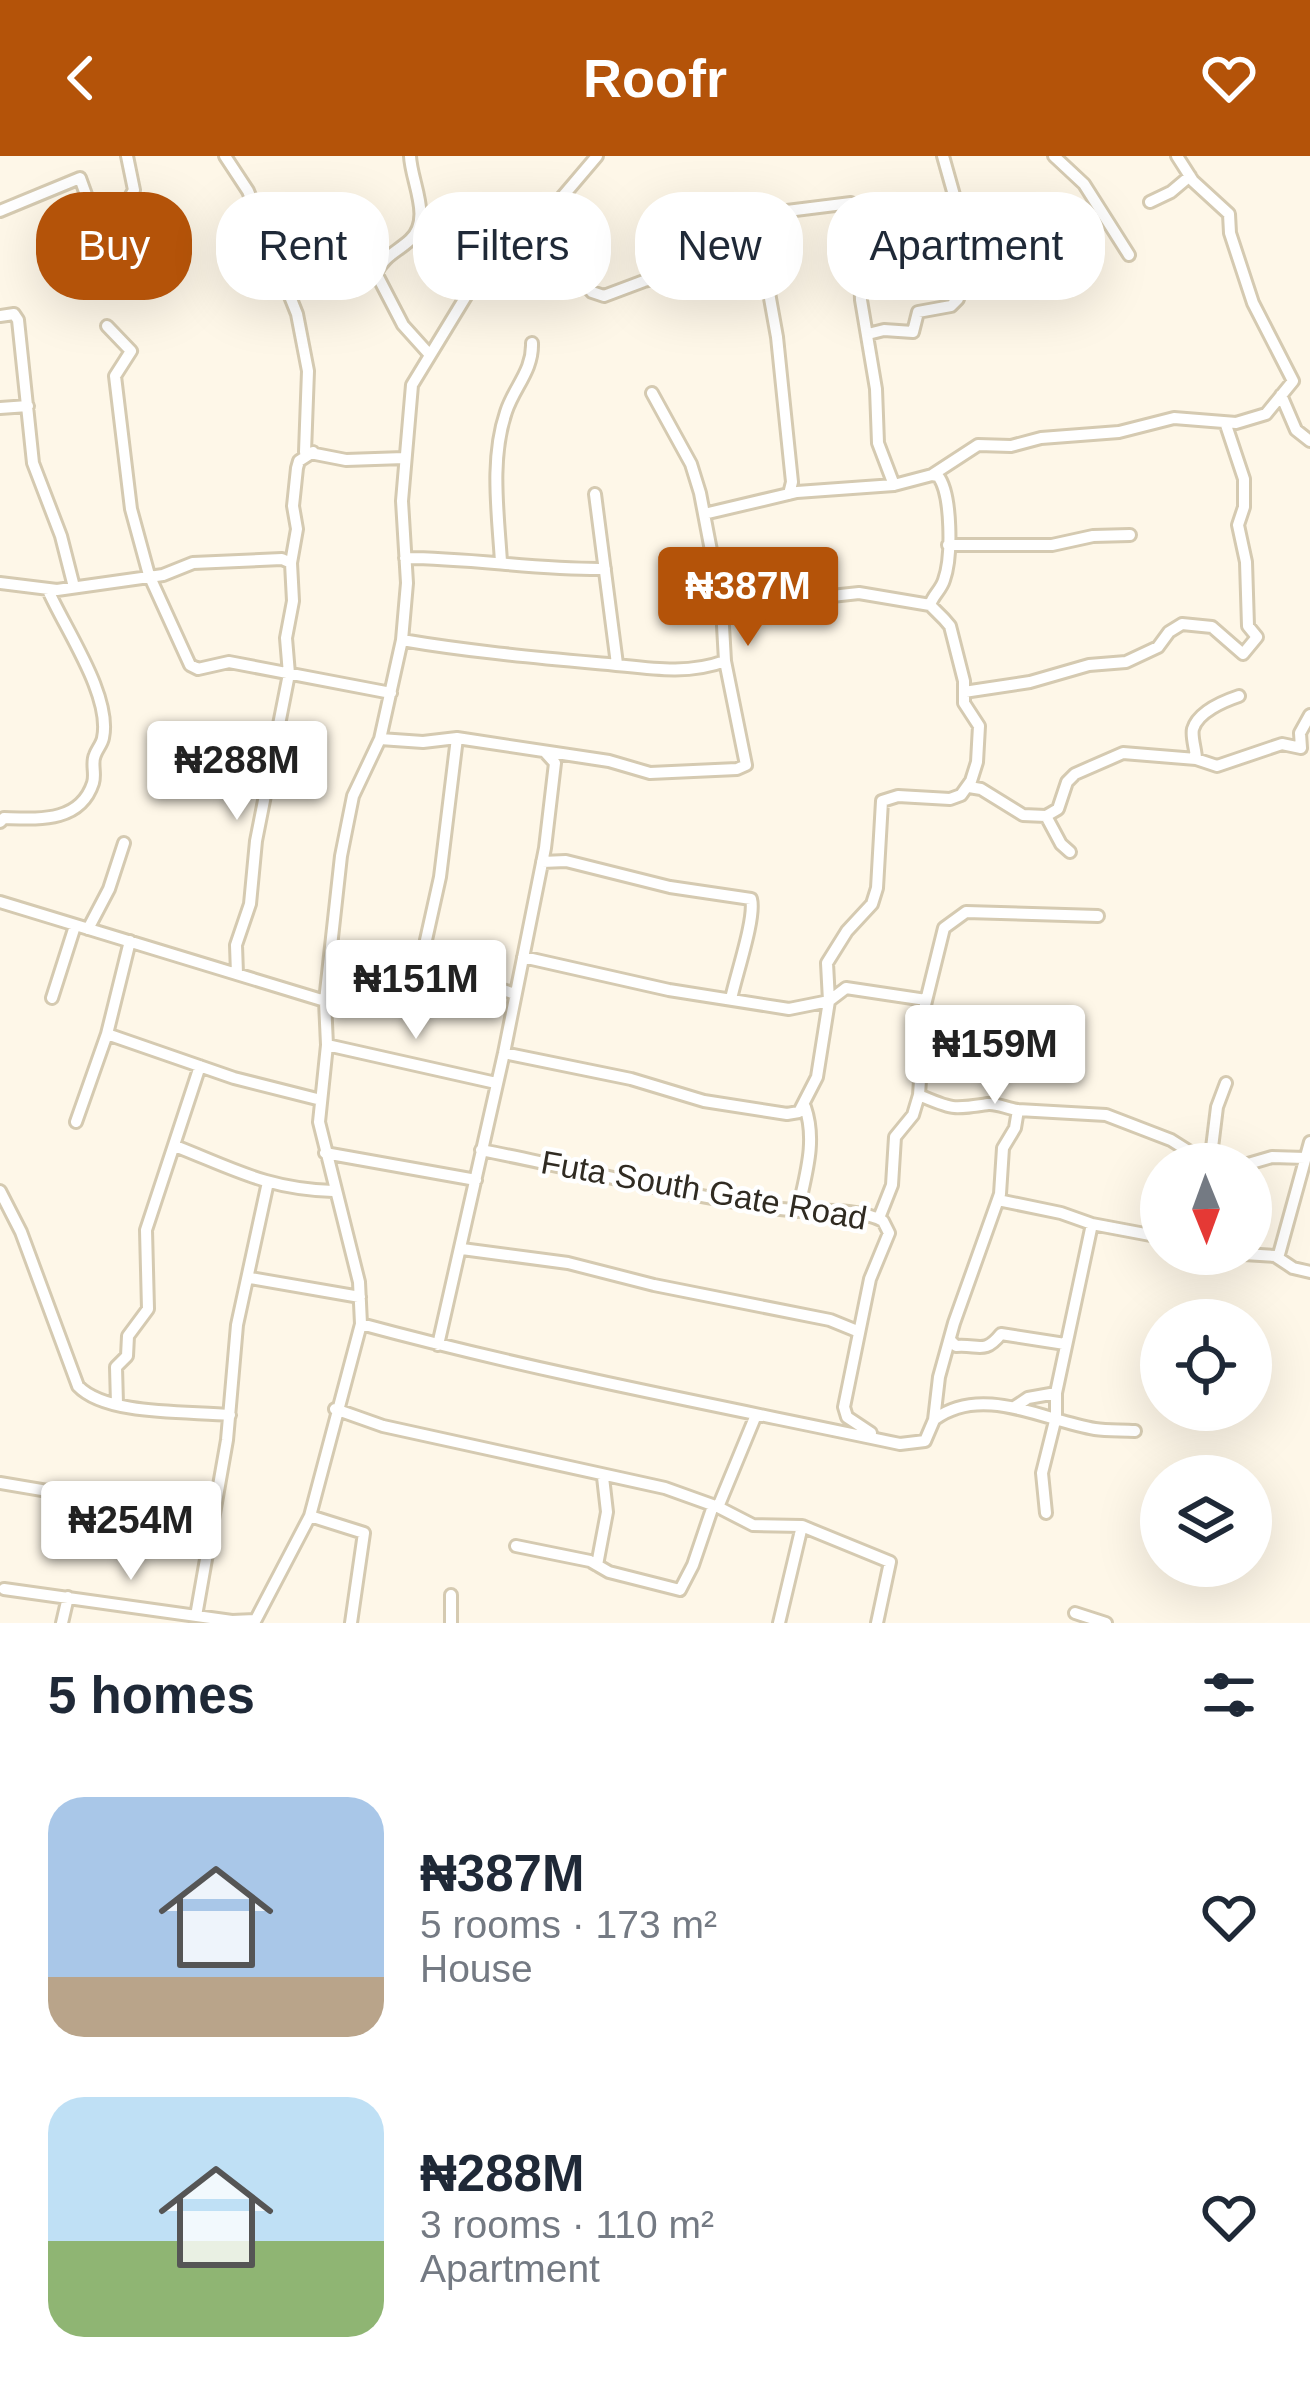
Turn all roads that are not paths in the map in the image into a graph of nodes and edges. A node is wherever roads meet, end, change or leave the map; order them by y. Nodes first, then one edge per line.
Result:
1 (142, 156) edge
2 (225, 156) edge
3 (410, 156) edge
4 (598, 156) edge
5 (943, 156) edge
6 (1054, 156) edge
7 (1177, 156) edge
8 (129, 161) edge
9 (1190, 176) junction
10 (570, 192) edge
11 (1150, 202) dead end
12 (0, 211) edge
13 (1129, 254) dead end
14 (463, 300) edge
15 (0, 316) edge
16 (107, 326) dead end
17 (868, 334) junction
18 (532, 343) dead end
19 (430, 355) junction
20 (1310, 374) edge
21 (1294, 381) junction
22 (652, 393) dead end
23 (1281, 395) junction
24 (28, 406) junction
25 (0, 408) edge
26 (1226, 425) junction
27 (1310, 441) edge
28 (313, 452) junction
29 (404, 458) junction
30 (956, 462) junction
31 (932, 475) junction
32 (894, 485) junction
33 (946, 487) junction
34 (595, 494) dead end
35 (789, 494) junction
36 (704, 514) junction
37 (1130, 535) dead end
38 (948, 545) junction
39 (405, 558) junction
40 (501, 562) junction
41 (291, 563) junction
42 (604, 569) junction
43 (149, 575) junction
44 (0, 583) edge
45 (74, 587) junction
46 (48, 590) junction
47 (930, 604) junction
48 (722, 608) junction
49 (401, 640) junction
50 (725, 661) junction
51 (617, 664) junction
52 (289, 674) junction
53 (964, 692) junction
54 (391, 694) junction
55 (1239, 696) dead end
56 (1310, 715) edge
57 (380, 739) junction
58 (457, 739) junction
59 (1196, 758) junction
60 (559, 759) junction
61 (969, 787) junction
62 (1046, 816) junction
63 (0, 822) edge
64 (124, 843) dead end
65 (1070, 853) dead end
66 (542, 862) junction
67 (0, 902) edge
68 (1098, 916) dead end
69 (81, 927) junction
70 (130, 941) junction
71 (523, 957) junction
72 (237, 974) junction
73 (515, 994) junction
74 (52, 998) dead end
75 (731, 999) junction
76 (829, 1000) junction
77 (926, 1000) junction
78 (325, 1001) junction
79 (106, 1034) junction
80 (327, 1045) junction
81 (504, 1053) junction
82 (200, 1066) junction
83 (496, 1083) junction
84 (1226, 1083) dead end
85 (919, 1096) junction
86 (320, 1100) junction
87 (805, 1107) junction
88 (1018, 1110) junction
89 (76, 1122) dead end
90 (1310, 1142) edge
91 (1176, 1143) edge
92 (1212, 1143) edge
93 (175, 1146) junction
94 (481, 1150) junction
95 (325, 1153) junction
96 (1272, 1157) edge
97 (1306, 1158) junction
98 (476, 1180) junction
99 (268, 1182) junction
100 (333, 1191) junction
101 (0, 1192) edge
102 (998, 1200) junction
103 (798, 1211) junction
104 (879, 1218) junction
105 (1092, 1224) junction
106 (1140, 1233) edge
107 (462, 1249) junction
108 (1272, 1257) edge
109 (1278, 1258) junction
110 (1310, 1272) edge
111 (250, 1278) junction
112 (360, 1297) junction
113 (361, 1324) junction
114 (857, 1331) junction
115 (950, 1340) junction
116 (1065, 1344) junction
117 (438, 1345) junction
118 (1056, 1393) junction
119 (118, 1404) junction
120 (1016, 1406) junction
121 (335, 1409) junction
122 (756, 1414) junction
123 (230, 1415) junction
124 (1056, 1417) junction
125 (934, 1420) junction
126 (1135, 1431) dead end
127 (881, 1439) junction
128 (603, 1477) junction
129 (0, 1483) edge
130 (716, 1506) junction
131 (1046, 1513) dead end
132 (310, 1516) junction
133 (210, 1523) junction
134 (802, 1526) junction
135 (516, 1546) dead end
136 (596, 1565) junction
137 (4, 1589) dead end
138 (452, 1595) dead end
139 (68, 1598) junction
140 (1075, 1612) dead end
141 (196, 1616) junction
142 (255, 1622) edge
143 (62, 1623) edge
144 (351, 1623) edge
145 (451, 1623) edge
146 (779, 1623) edge
147 (877, 1623) edge
148 (1106, 1623) edge

1 - 8 street
2 - 28 street
3 - 19 street
4 - 10 street
5 - 17 street
6 - 13 street
7 - 9 street
8 - 12 street
9 - 11 street
9 - 21 street
14 - 19 street
15 - 24 street
16 - 43 street
17 - 32 street
17 - 35 street
18 - 40 street
19 - 29 street
20 - 21 street
21 - 23 street
22 - 36 street
23 - 26 street
23 - 27 street
24 - 25 street
24 - 45 street
26 - 30 street
26 - 53 street
28 - 29 street
28 - 41 street
29 - 39 street
30 - 31 street
30 - 33 street
31 - 32 street
31 - 33 street
32 - 35 street
33 - 38 street
34 - 42 street
35 - 36 street
36 - 48 street
37 - 38 street
38 - 47 street
39 - 40 street
39 - 49 street
40 - 42 street
41 - 43 street
41 - 52 street
42 - 51 street
43 - 45 street
43 - 52 street
44 - 46 street
45 - 46 street
46 - 63 street
47 - 48 street
47 - 53 street
48 - 50 street
49 - 51 street
49 - 54 street
50 - 51 street
50 - 60 street
52 - 54 street
52 - 72 street
53 - 61 street
54 - 57 street
55 - 59 street
56 - 59 street
57 - 58 street
57 - 78 street
58 - 60 street
58 - 73 street
59 - 62 street
60 - 66 street
61 - 62 street
61 - 76 street
62 - 65 street
64 - 69 street
66 - 71 street
66 - 75 street
67 - 69 street
68 - 77 street
69 - 70 street
69 - 74 street
70 - 72 street
70 - 79 street
71 - 73 street
71 - 75 street
72 - 78 street
73 - 81 street
75 - 76 street
76 - 77 street
76 - 87 street
77 - 85 street
78 - 80 street
79 - 82 street
79 - 89 street
80 - 83 street
80 - 86 street
81 - 83 street
81 - 87 street
82 - 86 street
82 - 93 street
83 - 94 street
84 - 92 street
85 - 88 street
85 - 104 street
86 - 95 street
87 - 103 street
88 - 91 street
88 - 102 street
90 - 97 street
93 - 99 street
93 - 119 street
94 - 98 street
94 - 103 street, Futa South Gate Road
95 - 98 street
95 - 100 street
96 - 97 street
97 - 109 street
98 - 107 street
99 - 100 street
99 - 111 street
100 - 112 street
101 - 119 street
102 - 105 street
102 - 115 street
103 - 104 street, Futa South Gate Road
104 - 114 street, Futa South Gate Road
105 - 106 street
105 - 116 street
107 - 114 street
107 - 117 street
108 - 109 street
109 - 110 street
111 - 112 street
111 - 123 street
112 - 113 street
113 - 117 street
113 - 121 street
114 - 127 street
115 - 116 street
115 - 125 street
116 - 118 street
117 - 122 street
118 - 120 street
118 - 124 street
119 - 123 street
120 - 124 street
120 - 125 street
121 - 128 street
121 - 132 street
122 - 127 street
122 - 130 street
123 - 133 street
124 - 126 street
124 - 131 street
125 - 127 street
128 - 130 street
128 - 136 street
129 - 133 street
130 - 134 street
130 - 136 street
132 - 142 street
132 - 144 street
133 - 141 street
134 - 146 street
134 - 147 street
135 - 136 street
137 - 139 street
138 - 145 street
139 - 141 street
139 - 143 street
140 - 148 street
141 - 142 street

